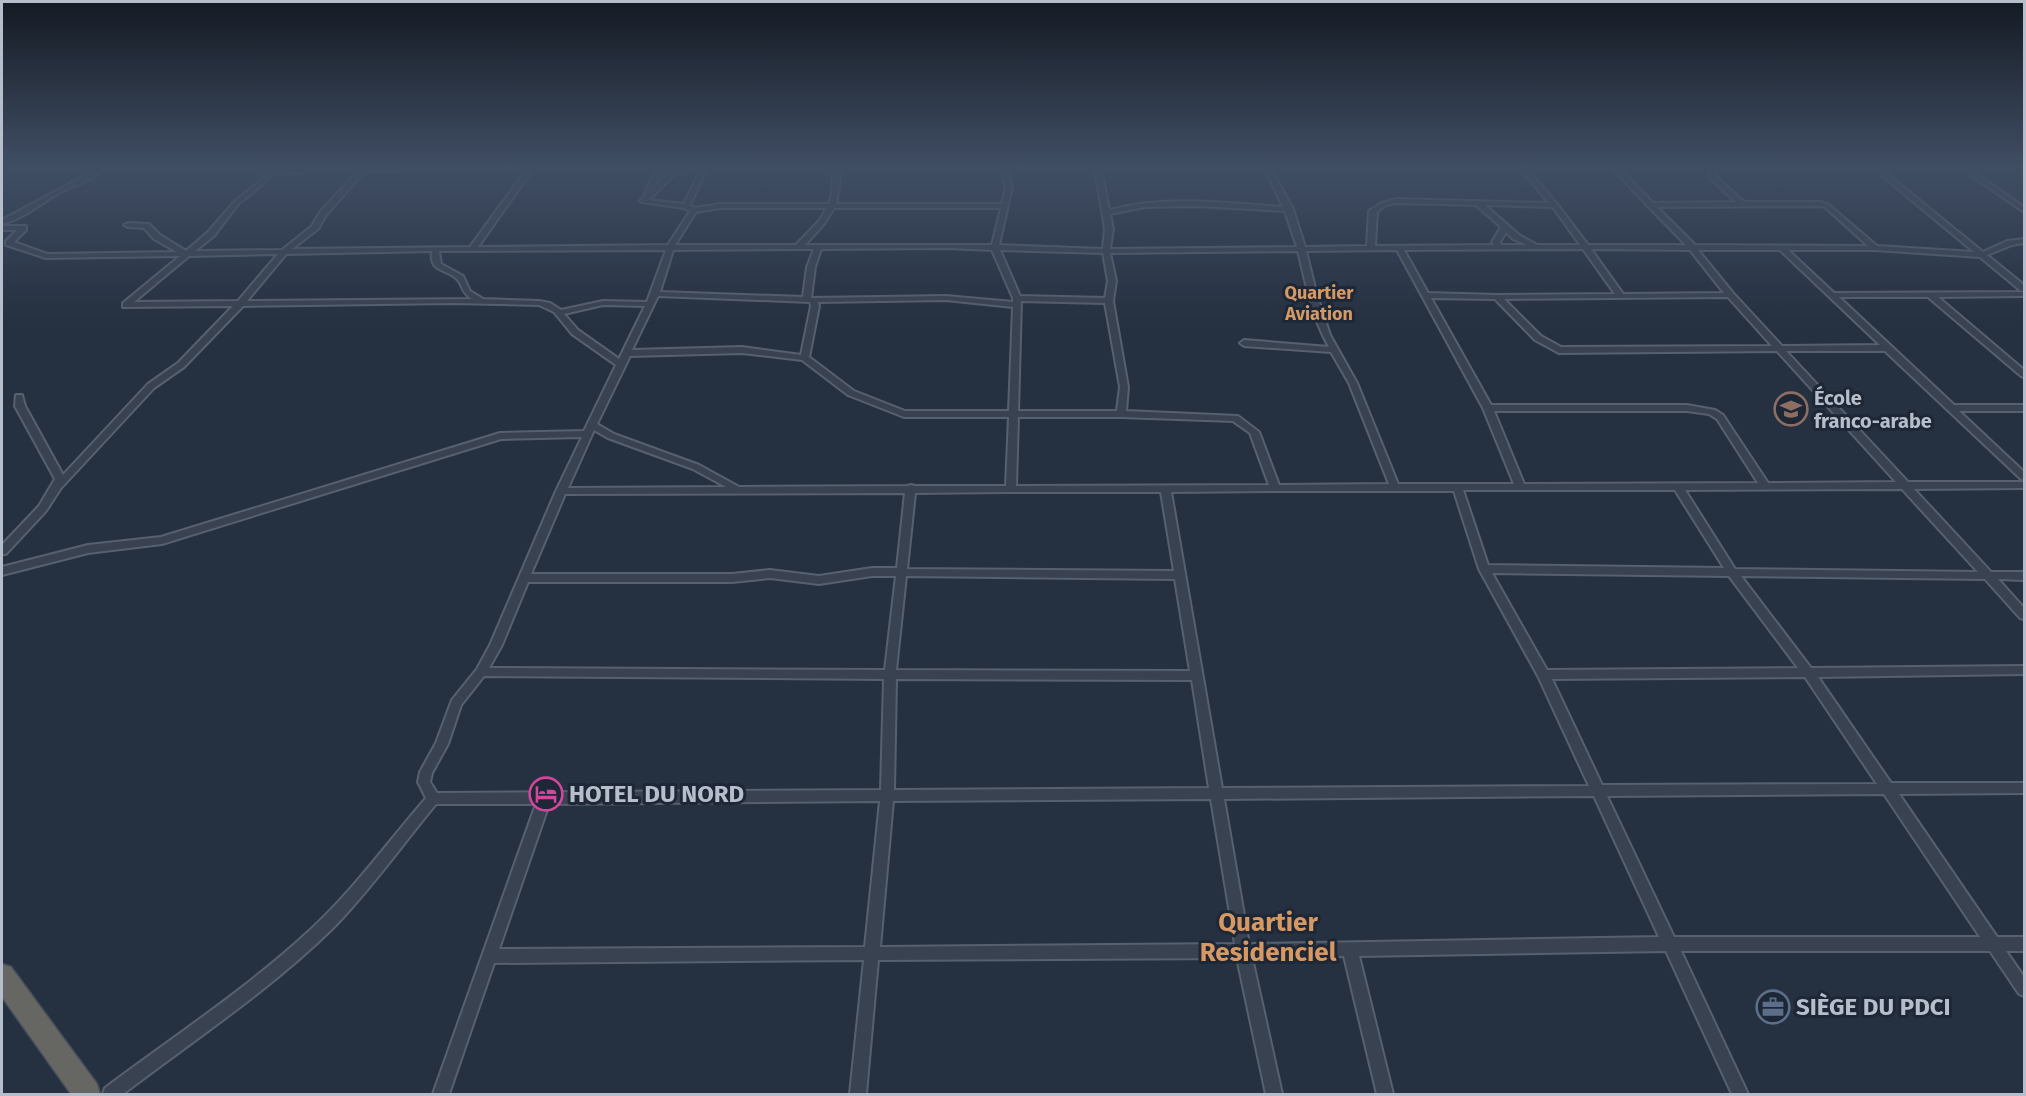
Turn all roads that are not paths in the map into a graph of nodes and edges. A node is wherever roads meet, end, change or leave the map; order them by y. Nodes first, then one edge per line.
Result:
1 (222, 220) edge
2 (319, 220) edge
3 (493, 220) edge
4 (688, 220) edge
5 (825, 220) edge
6 (1002, 220) edge
7 (1107, 220) edge
8 (1293, 220) edge
9 (1373, 220) edge
10 (1497, 220) edge
11 (1566, 220) edge
12 (1664, 220) edge
13 (1843, 220) edge
14 (1939, 220) edge
15 (128, 225) dead end
16 (1505, 227) junction
17 (2, 228) edge
18 (2025, 241) edge
19 (798, 247) junction
20 (995, 247) junction
21 (1499, 247) junction
22 (670, 248) junction
23 (818, 248) junction
24 (1538, 248) junction
25 (1586, 248) junction
26 (1693, 248) junction
27 (1875, 248) junction
28 (436, 249) junction
29 (472, 249) junction
30 (1371, 249) junction
31 (1400, 249) junction
32 (1783, 249) junction
33 (1303, 250) junction
34 (1106, 251) junction
35 (284, 252) junction
36 (186, 254) junction
37 (1982, 255) junction
38 (2025, 289) edge
39 (655, 294) junction
40 (2025, 294) edge
41 (1730, 295) junction
42 (1831, 295) junction
43 (1426, 296) junction
44 (1621, 296) junction
45 (1931, 296) junction
46 (1497, 297) junction
47 (810, 300) junction
48 (481, 301) junction
49 (1109, 301) junction
50 (1016, 302) junction
51 (241, 303) junction
52 (650, 304) junction
53 (561, 312) junction
54 (1244, 343) dead end
55 (1778, 347) junction
56 (1886, 348) junction
57 (1334, 350) junction
58 (628, 352) junction
59 (805, 358) junction
60 (622, 365) junction
61 (2025, 374) edge
62 (19, 397) dead end
63 (1488, 408) junction
64 (1951, 408) junction
65 (2025, 408) edge
66 (1121, 414) junction
67 (1014, 416) junction
68 (591, 429) junction
69 (2025, 477) edge
70 (2025, 485) edge
71 (58, 486) junction
72 (1765, 486) junction
73 (1905, 486) junction
74 (1520, 487) junction
75 (910, 488) junction
76 (1165, 488) junction
77 (1395, 488) junction
78 (1679, 488) junction
79 (737, 489) junction
80 (1276, 489) junction
81 (1458, 489) junction
82 (1011, 490) junction
83 (561, 491) junction
84 (2, 551) edge
85 (1484, 569) junction
86 (2, 571) edge
87 (1731, 571) junction
88 (901, 572) junction
89 (1178, 575) junction
90 (1988, 575) junction
91 (2025, 576) edge
92 (525, 578) junction
93 (2025, 615) edge
94 (2025, 670) edge
95 (481, 672) junction
96 (1808, 672) junction
97 (890, 673) junction
98 (1544, 675) junction
99 (1196, 676) junction
100 (1885, 788) junction
101 (2025, 788) edge
102 (1597, 789) junction
103 (1216, 792) junction
104 (887, 795) junction
105 (433, 799) junction
106 (544, 799) junction
107 (1669, 944) junction
108 (1992, 944) junction
109 (2025, 944) edge
110 (1350, 950) junction
111 (1243, 951) junction
112 (873, 954) junction
113 (491, 956) junction
114 (2, 976) edge
115 (2025, 989) edge
116 (87, 1095) edge
117 (111, 1095) edge
118 (441, 1095) edge
119 (858, 1095) edge
120 (1274, 1095) edge
121 (1384, 1095) edge
122 (1740, 1095) edge

1 - 36 street
2 - 35 street
3 - 29 street
4 - 22 street
5 - 19 street
6 - 20 street
7 - 34 street
8 - 33 street
9 - 30 street
10 - 16 street
11 - 25 street
12 - 26 street
13 - 27 street
14 - 37 street
15 - 36 street
16 - 21 street
16 - 24 street
17 - 36 street
18 - 37 street
19 - 22 street
19 - 23 street
20 - 23 street
20 - 34 street
20 - 50 street
21 - 24 street
21 - 31 street
22 - 29 street
22 - 39 street
23 - 47 street
24 - 25 street
25 - 26 street
25 - 44 street
26 - 32 street
26 - 41 street
27 - 32 street
27 - 37 street
28 - 29 street
28 - 35 street
28 - 48 street
30 - 31 street
30 - 33 street
31 - 43 street
32 - 42 street
33 - 34 street
33 - 57 street
34 - 49 street
35 - 36 street
35 - 51 street
36 - 51 street
37 - 38 street
39 - 47 street
39 - 52 street
40 - 45 street
41 - 44 street
41 - 55 street
42 - 45 street
42 - 56 street
43 - 46 street
43 - 63 street
44 - 46 street
45 - 61 street
46 - 55 street
47 - 50 street
47 - 59 street
48 - 51 street
48 - 53 street
49 - 50 street
49 - 66 street
50 - 67 street
51 - 71 street
52 - 53 street
52 - 58 street
53 - 60 street
54 - 57 street
55 - 56 street
55 - 73 street
56 - 64 street
57 - 77 street
58 - 59 street
58 - 60 street
59 - 67 street
60 - 68 street
62 - 71 street
63 - 72 street
63 - 74 street
64 - 65 street
64 - 69 street
66 - 67 street
66 - 80 street
67 - 82 street
68 - 79 street
68 - 83 street
68 - 86 street
70 - 73 street
71 - 84 street
72 - 73 street
72 - 78 street
73 - 90 street
74 - 78 street
74 - 81 street
75 - 79 street
75 - 82 street
75 - 88 street
76 - 80 street
76 - 82 street
76 - 89 street
77 - 80 street
77 - 81 street
78 - 87 street
79 - 83 street
81 - 85 street
83 - 92 street
85 - 87 street
85 - 98 street
87 - 90 street
87 - 96 street
88 - 89 street
88 - 92 street
88 - 97 street
89 - 99 street
90 - 91 street
90 - 93 street
92 - 95 street
94 - 96 street
95 - 97 street
95 - 105 street
96 - 98 street
96 - 100 street
97 - 99 street
97 - 104 street
98 - 102 street
99 - 103 street
100 - 101 street
100 - 102 street
100 - 108 street
102 - 103 street
102 - 107 street
103 - 104 street
103 - 111 street
104 - 106 street
104 - 112 street
105 - 106 street
105 - 117 street
106 - 113 street
107 - 108 street
107 - 110 street
107 - 122 street
108 - 109 street
108 - 115 street
110 - 111 street
110 - 121 street
111 - 112 street
111 - 120 street
112 - 113 street
112 - 119 street
113 - 118 street
114 - 116 highway

